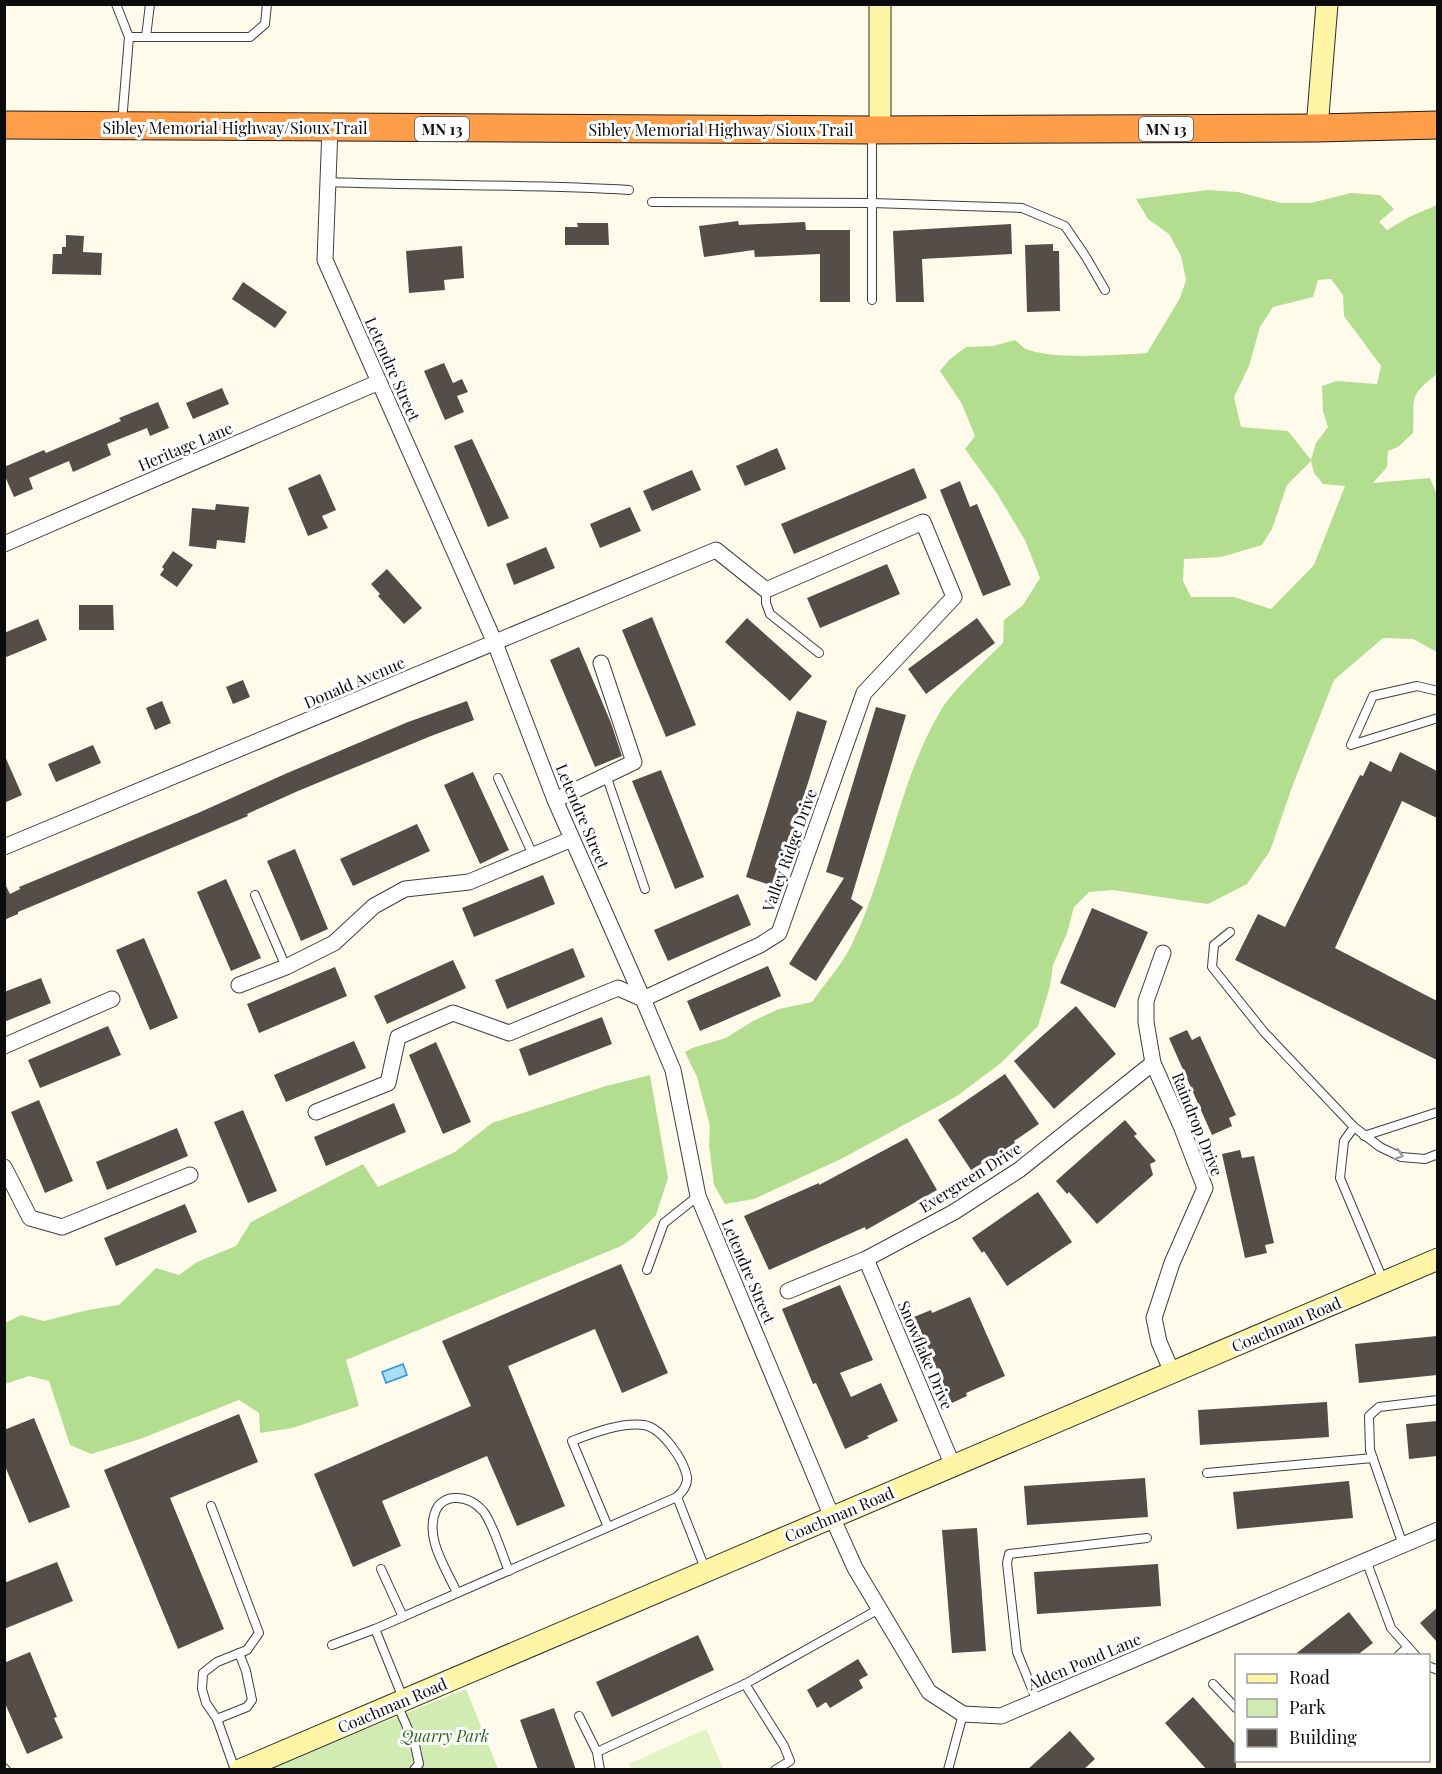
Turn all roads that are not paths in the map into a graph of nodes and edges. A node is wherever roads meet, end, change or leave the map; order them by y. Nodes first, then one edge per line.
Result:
1 (116, 4) edge
2 (150, 4) edge
3 (267, 4) edge
4 (880, 4) edge
5 (1327, 4) edge
6 (129, 37) junction
7 (146, 37) junction
8 (1437, 124) edge
9 (4, 125) edge
10 (122, 126) junction
11 (330, 128) junction
12 (1317, 128) junction
13 (876, 130) junction
14 (328, 182) junction
15 (629, 190) dead end
16 (652, 202) dead end
17 (872, 203) junction
18 (1105, 290) dead end
19 (872, 300) dead end
20 (380, 382) junction
21 (4, 544) edge
22 (766, 590) junction
23 (495, 643) junction
24 (819, 653) dead end
25 (601, 663) dead end
26 (1437, 691) edge
27 (1437, 718) edge
28 (606, 775) junction
29 (498, 778) dead end
30 (555, 800) junction
31 (572, 839) junction
32 (4, 847) edge
33 (533, 855) junction
34 (645, 889) dead end
35 (255, 895) dead end
36 (1230, 932) dead end
37 (1164, 953) dead end
38 (286, 967) junction
39 (239, 986) dead end
40 (112, 999) dead end
41 (643, 999) junction
42 (4, 1046) edge
43 (1153, 1063) junction
44 (315, 1112) dead end
45 (1437, 1112) edge
46 (1354, 1127) junction
47 (1365, 1136) junction
48 (1437, 1154) edge
49 (4, 1167) edge
50 (190, 1175) dead end
51 (698, 1196) junction
52 (866, 1259) junction
53 (1437, 1259) edge
54 (647, 1270) dead end
55 (1384, 1282) junction
56 (788, 1291) dead end
57 (1172, 1372) junction
58 (1437, 1400) edge
59 (1373, 1458) junction
60 (953, 1466) junction
61 (1207, 1473) dead end
62 (677, 1497) junction
63 (211, 1506) dead end
64 (832, 1517) junction
65 (608, 1527) junction
66 (1437, 1530) edge
67 (1147, 1538) dead end
68 (1403, 1545) junction
69 (1366, 1560) junction
70 (381, 1569) dead end
71 (509, 1570) junction
72 (706, 1571) junction
73 (457, 1593) junction
74 (879, 1609) junction
75 (403, 1617) junction
76 (375, 1629) junction
77 (332, 1645) dead end
78 (1408, 1647) junction
79 (238, 1653) junction
80 (1400, 1654) edge
81 (1414, 1654) edge
82 (745, 1684) junction
83 (1213, 1684) dead end
84 (400, 1701) junction
85 (1036, 1701) junction
86 (1235, 1707) edge
87 (963, 1714) junction
88 (579, 1716) dead end
89 (217, 1719) junction
90 (597, 1752) junction
91 (263, 1765) edge
92 (235, 1770) edge
93 (240, 1770) edge
94 (414, 1770) edge
95 (600, 1770) edge
96 (775, 1770) edge
97 (948, 1770) edge

1 - 6 lane
2 - 7 lane
3 - 7 lane
4 - 13 street
5 - 12 street
6 - 7 lane
6 - 10 lane
8 - 12 highway, Sibley Memorial Highway/Sioux Trail / MN 13
9 - 10 highway, Sibley Memorial Highway/Sioux Trail / MN 13
10 - 11 highway, Sibley Memorial Highway/Sioux Trail / MN 13
11 - 13 highway, Sibley Memorial Highway/Sioux Trail / MN 13
11 - 14 street, Letendre Street
12 - 13 highway, Sibley Memorial Highway/Sioux Trail / MN 13
13 - 17 lane
14 - 15 lane
14 - 20 street, Letendre Street
16 - 17 lane
17 - 18 lane
17 - 19 lane
20 - 21 street, Heritage Lane
20 - 23 street, Letendre Street
22 - 23 street, Donald Avenue
22 - 24 lane
22 - 41 street, Valley Ridge Drive
23 - 30 street, Letendre Street
23 - 32 street, Donald Avenue
25 - 28 street
26 - 27 lane
28 - 30 street
28 - 34 lane
29 - 33 lane
30 - 31 street, Letendre Street
31 - 33 street
31 - 41 street, Letendre Street
33 - 38 street
35 - 38 lane
36 - 46 lane
37 - 43 street, Raindrop Drive
38 - 39 street
40 - 42 street
41 - 44 street
41 - 51 street, Letendre Street
43 - 52 street, Evergreen Drive
43 - 57 street, Raindrop Drive
45 - 47 lane
46 - 47 lane
46 - 55 lane
47 -> 48 lane
49 - 50 street
51 - 54 lane
51 - 64 street, Letendre Street
52 - 56 street, Evergreen Drive
52 - 60 street, Snowflake Drive
53 - 55 street, Coachman Road
55 - 57 street, Coachman Road
57 - 60 street, Coachman Road
58 - 59 lane
59 - 61 lane
59 - 68 lane
60 - 64 street, Coachman Road
62 - 65 lane
62 - 65 lane
62 - 72 lane
63 - 79 lane
64 - 72 street, Coachman Road
64 - 74 street, Alden Pond Lane
65 - 71 lane
66 - 68 street, Alden Pond Lane
67 - 85 lane
68 - 69 street, Alden Pond Lane
69 - 78 lane
69 - 85 street, Alden Pond Lane
70 - 75 lane
71 - 73 lane
71 - 73 lane
72 - 84 street, Coachman Road
73 - 75 lane
74 - 82 lane
74 - 87 street, Alden Pond Lane
75 - 76 lane
76 - 77 lane
76 - 84 lane
78 - 80 lane
78 - 81 lane
79 - 89 lane
79 - 89 lane
82 - 90 lane
82 - 96 lane
83 - 86 lane
84 - 91 street, Coachman Road
84 - 94 lane
85 - 87 street, Alden Pond Lane
87 - 97 lane
88 - 90 lane
89 - 92 lane
90 - 95 lane
91 - 93 street, Coachman Road

